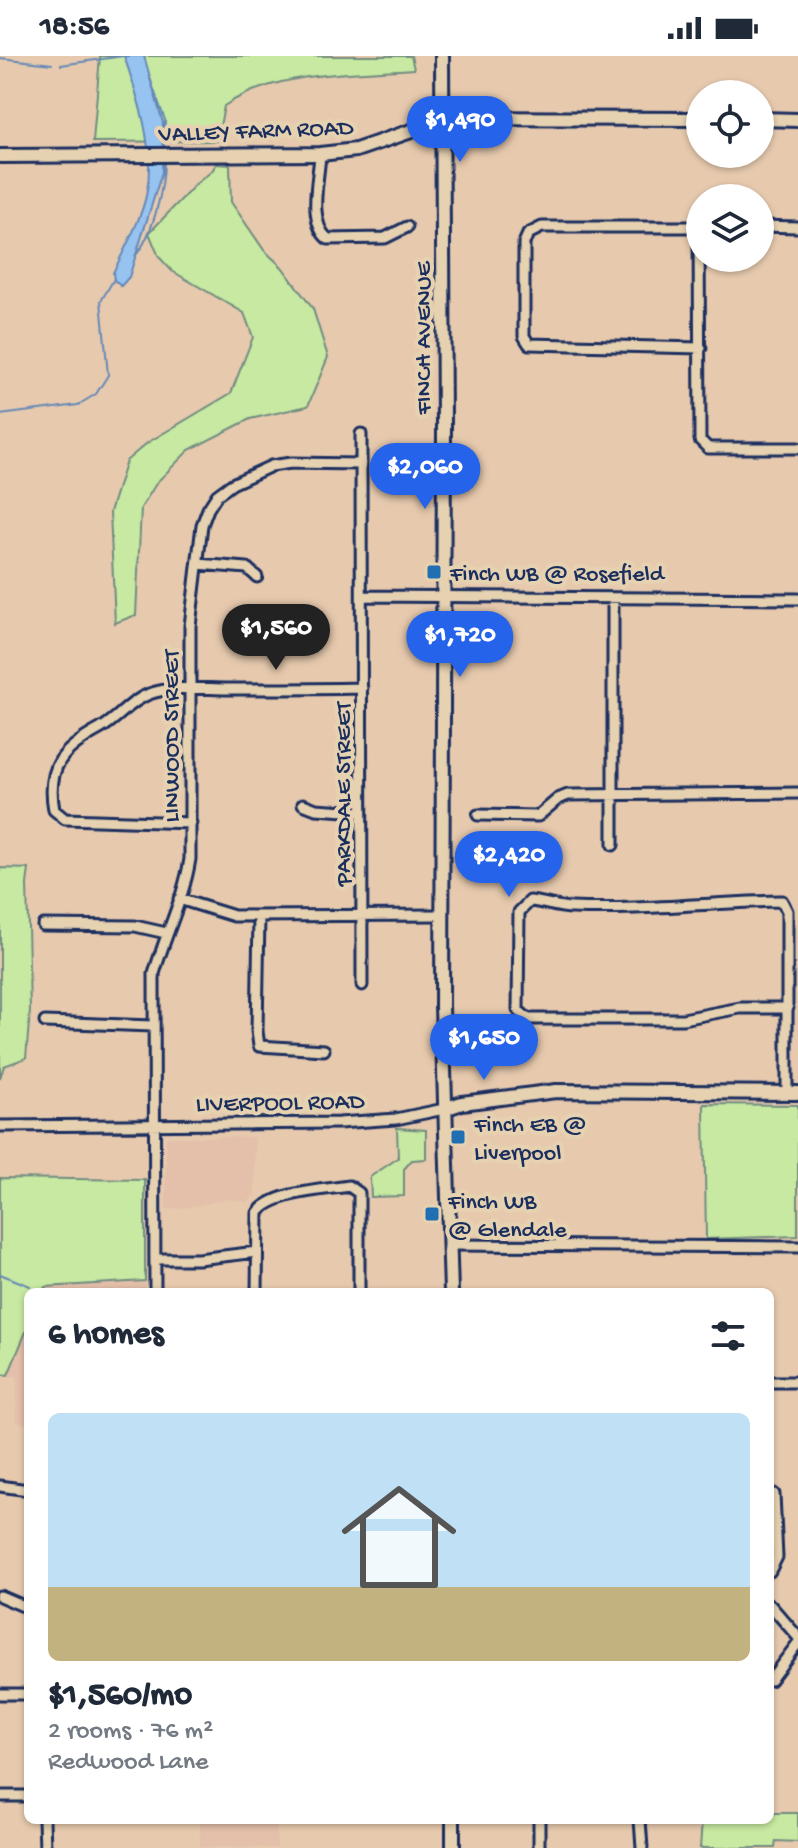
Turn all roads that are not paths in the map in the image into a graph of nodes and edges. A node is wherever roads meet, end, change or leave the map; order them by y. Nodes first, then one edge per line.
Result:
1 (442, 56) edge
2 (686, 119) edge
3 (774, 119) edge
4 (798, 120) edge
5 (442, 121) junction
6 (320, 154) junction
7 (0, 156) edge
8 (774, 226) edge
9 (407, 227) dead end
10 (686, 227) edge
11 (798, 227) edge
12 (700, 272) edge
13 (701, 348) junction
14 (361, 434) dead end
15 (798, 448) edge
16 (360, 464) junction
17 (198, 564) junction
18 (257, 577) dead end
19 (362, 596) junction
20 (442, 597) junction
21 (613, 598) junction
22 (798, 599) edge
23 (362, 688) junction
24 (189, 689) junction
25 (798, 793) edge
26 (613, 794) junction
27 (303, 804) dead end
28 (360, 812) junction
29 (478, 815) dead end
30 (191, 823) junction
31 (613, 845) dead end
32 (179, 899) junction
33 (362, 915) junction
34 (442, 915) junction
35 (259, 916) junction
36 (43, 925) dead end
37 (166, 933) junction
38 (362, 985) dead end
39 (788, 1008) junction
40 (45, 1022) dead end
41 (152, 1026) junction
42 (324, 1050) dead end
43 (792, 1093) edge
44 (444, 1109) junction
45 (154, 1125) junction
46 (0, 1126) edge
47 (451, 1245) junction
48 (798, 1247) edge
49 (257, 1252) junction
50 (155, 1259) junction
51 (155, 1288) edge
52 (257, 1288) edge
53 (359, 1288) edge
54 (451, 1288) edge
55 (774, 1382) edge
56 (798, 1382) edge
57 (0, 1486) edge
58 (24, 1489) edge
59 (774, 1494) dead end
60 (774, 1563) edge
61 (0, 1596) edge
62 (24, 1606) edge
63 (774, 1610) edge
64 (798, 1640) edge
65 (774, 1674) edge
66 (0, 1694) edge
67 (24, 1694) edge
68 (0, 1796) edge
69 (24, 1796) edge
70 (44, 1824) edge
71 (453, 1824) edge
72 (539, 1824) edge
73 (640, 1824) edge
74 (45, 1848) edge
75 (453, 1848) edge
76 (539, 1848) edge
77 (642, 1848) edge

1 - 5 main road, FINCH AVENUE
2 - 5 main road, VALLEY FARM ROAD
3 - 4 main road
5 - 6 main road, VALLEY FARM ROAD
5 - 20 main road, FINCH AVENUE
6 - 7 main road, VALLEY FARM ROAD
6 - 9 street
8 - 11 street
10 - 13 street
12 - 13 street
13 - 15 street
14 - 16 street, PARKDALE STREET
16 - 17 street, LINWOOD STREET
16 - 19 street, PARKDALE STREET
17 - 18 street
17 - 24 street, LINWOOD STREET
19 - 20 street
19 - 23 street, PARKDALE STREET
20 - 21 street
20 - 34 main road, FINCH AVENUE
21 - 22 street
21 - 26 street
23 - 24 street
23 - 28 street, PARKDALE STREET
24 - 30 street, LINWOOD STREET
24 - 30 street
25 - 26 street
26 - 29 street
26 - 31 street
27 - 28 street
28 - 33 street, PARKDALE STREET
30 - 32 street, LINWOOD STREET
32 - 35 street
32 - 37 street, LINWOOD STREET
33 - 34 street
33 - 35 street
33 - 38 street, PARKDALE STREET
34 - 44 main road, FINCH AVENUE
35 - 42 street
36 - 37 street
37 - 41 street, LINWOOD STREET
39 - 39 street
39 - 43 street
40 - 41 street
41 - 45 street, LINWOOD STREET
43 - 44 main road, LIVERPOOL ROAD
44 - 45 street, LIVERPOOL ROAD
44 - 47 main road, FINCH AVENUE
45 - 46 street, LIVERPOOL ROAD
45 - 50 street, LINWOOD STREET
47 - 48 street
47 - 54 main road, FINCH AVENUE
49 - 50 street
49 - 52 street
49 - 53 street
50 - 51 street, LINWOOD STREET
55 - 56 street
57 - 58 street
59 - 60 street
61 - 62 street
63 - 64 street
64 - 65 street
66 - 67 street
68 - 69 street
70 - 74 street
71 - 75 main road
72 - 76 street
73 - 77 street

